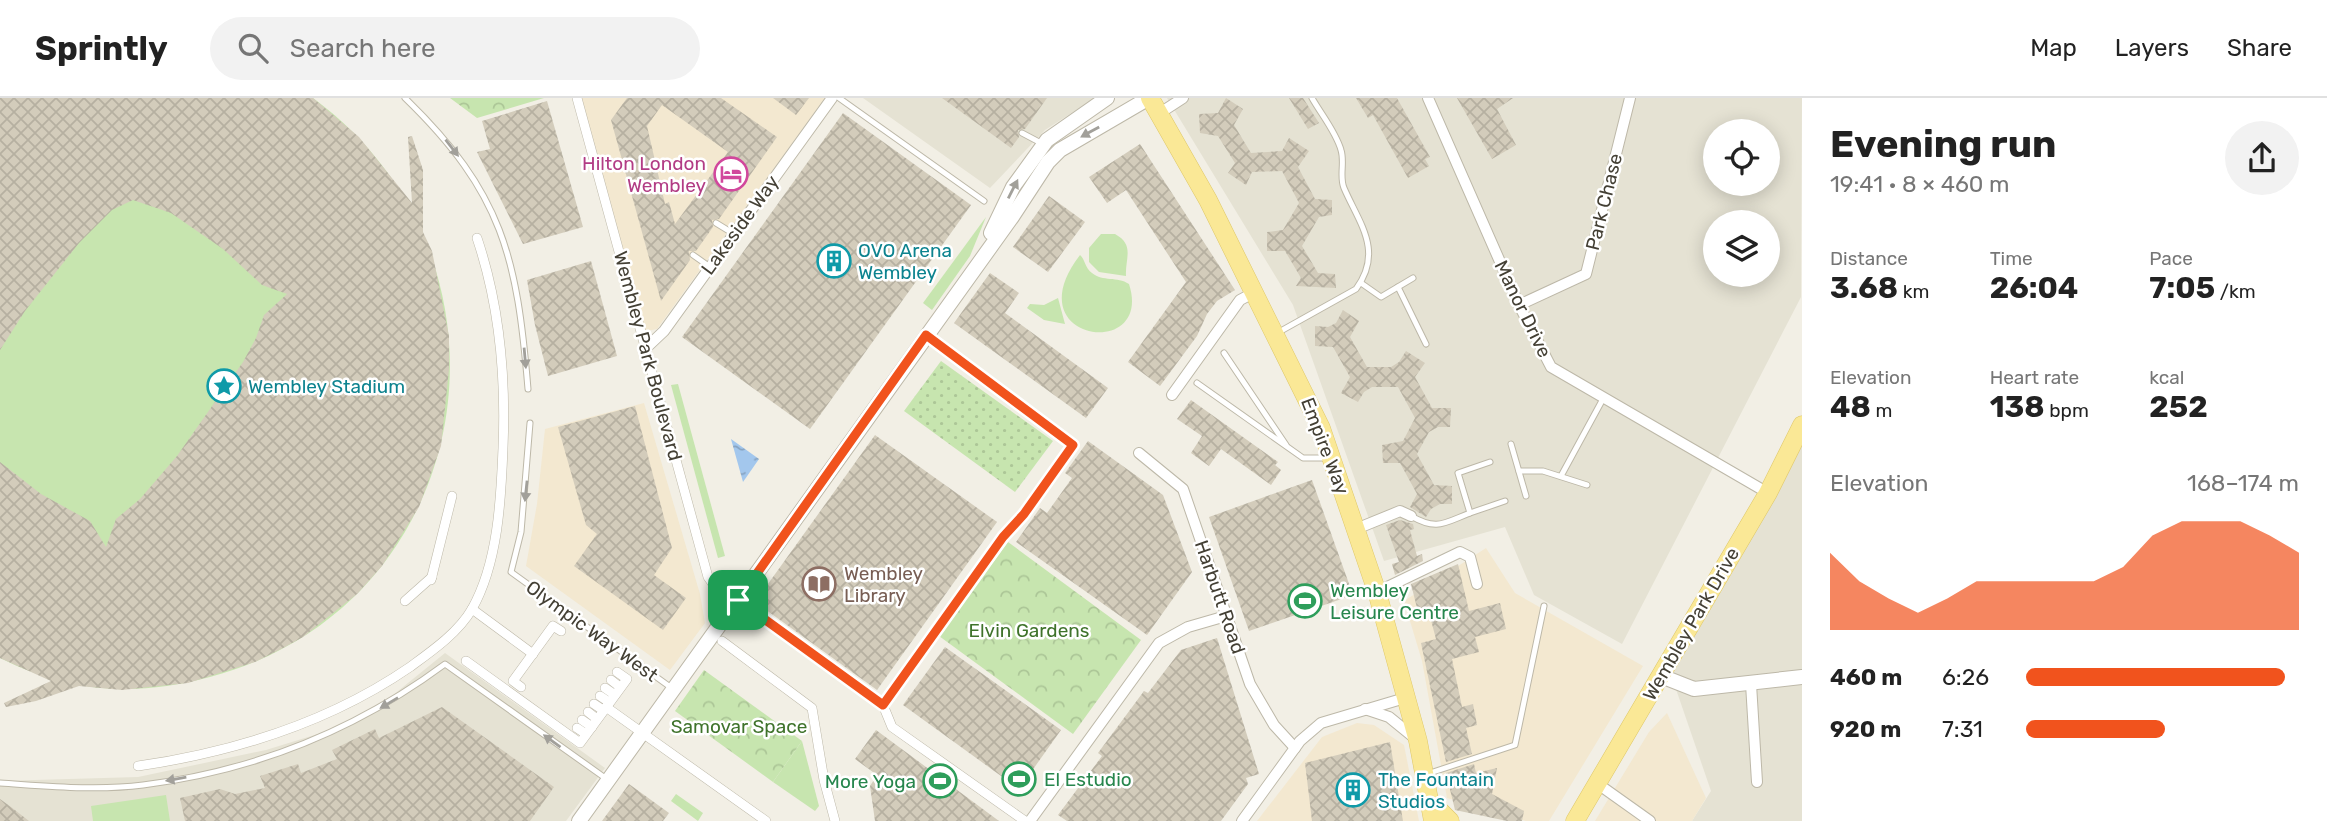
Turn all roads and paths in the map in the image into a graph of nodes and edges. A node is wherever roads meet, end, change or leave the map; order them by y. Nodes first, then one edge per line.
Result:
1 (405, 98) edge
2 (577, 98) edge
3 (832, 98) edge
4 (839, 98) edge
5 (1107, 98) edge
6 (1183, 98) edge
7 (1312, 98) edge
8 (1428, 98) edge
9 (1630, 98) edge
10 (1153, 103) edge
11 (1022, 133) dead end
12 (1043, 144) junction
13 (1060, 150) junction
14 (984, 201) dead end
15 (716, 223) dead end
16 (734, 234) junction
17 (477, 238) dead end
18 (693, 255) dead end
19 (710, 267) junction
20 (972, 272) junction
21 (1413, 278) dead end
22 (1361, 283) junction
23 (1398, 287) junction
24 (1255, 292) junction
25 (1519, 305) junction
26 (1276, 334) junction
27 (926, 335) junction
28 (1426, 344) dead end
29 (646, 348) junction
30 (1224, 353) dead end
31 (1197, 383) dead end
32 (528, 389) dead end
33 (1172, 395) dead end
34 (1604, 397) junction
35 (530, 423) dead end
36 (1802, 425) edge
37 (1511, 444) dead end
38 (1287, 447) junction
39 (1139, 453) dead end
40 (1332, 458) junction
41 (1490, 462) dead end
42 (1519, 471) junction
43 (1562, 476) junction
44 (1587, 485) dead end
45 (1769, 493) junction
46 (453, 496) dead end
47 (1526, 496) dead end
48 (1505, 501) dead end
49 (1470, 513) junction
50 (1411, 516) joint
51 (1356, 529) junction
52 (442, 546) dead end
53 (431, 580) junction
54 (1477, 584) dead end
55 (1377, 592) junction
56 (405, 601) dead end
57 (737, 601) junction
58 (1544, 606) dead end
59 (472, 609) junction
60 (1226, 616) junction
61 (561, 631) dead end
62 (722, 641) dead end
63 (466, 661) dead end
64 (1661, 676) junction
65 (1802, 677) edge
66 (1751, 684) junction
67 (673, 690) junction
68 (1405, 698) junction
69 (597, 700) junction
70 (883, 705) junction
71 (1365, 709) junction
72 (604, 710) junction
73 (643, 732) junction
74 (1418, 741) junction
75 (1295, 748) junction
76 (138, 766) dead end
77 (1424, 775) junction
78 (608, 780) junction
79 (1757, 782) dead end
80 (0, 783) edge
81 (1598, 784) junction
82 (1430, 801) junction
83 (579, 821) edge
84 (766, 821) edge
85 (835, 821) edge
86 (1028, 821) edge
87 (1242, 821) edge
88 (1433, 821) edge
89 (1450, 821) edge
90 (1575, 821) edge
91 (1650, 821) edge

1 -> 32 lane
2 - 29 street, Wembley Park Boulevard
3 - 16 street, Lakeside Way
4 - 14 lane
5 - 12 street
6 - 10 street
7 - 22 lane
8 - 25 street, Manor Drive
9 - 25 street, Park Chase
10 -> 13 street
10 - 24 main road, Empire Way
11 - 12 lane
12 - 13 lane
20 -> 12 street
13 - 20 street
15 - 16 lane
16 - 19 street, Lakeside Way
17 - 59 street
18 - 19 lane
19 - 29 street, Lakeside Way
20 - 27 street
21 - 23 lane
22 - 23 lane
22 - 26 lane
23 - 28 lane
24 - 26 main road, Empire Way
24 - 33 street
25 - 34 street, Manor Drive
26 - 40 main road, Empire Way
27 - 57 street
27 - 70 lane
29 - 57 street, Wembley Park Boulevard
30 - 38 lane
31 - 38 lane
34 - 43 lane
34 - 45 street, Manor Drive
35 -> 67 lane, Olympic Way West
36 - 45 main road, Wembley Park Drive
37 - 42 lane
38 - 40 lane
39 - 60 street, Harbutt Road
40 - 51 main road, Empire Way
41 - 49 lane
42 - 43 lane
42 - 47 lane
43 - 44 lane
45 - 64 main road, Wembley Park Drive
46 - 53 street
48 - 49 lane
49 - 50 lane
50 - 51 street
51 - 55 main road, Empire Way
52 - 53 street
53 - 56 street
54 - 55 street
55 - 68 main road, Empire Way
57 - 67 street
57 - 70 lane
58 - 77 lane
59 - 61 street
59 - 76 street
60 - 75 street, Harbutt Road
60 - 86 street
62 - 85 street
63 - 72 street
64 - 66 street
64 - 81 main road, Wembley Park Drive
65 - 66 street
66 - 79 street
67 - 73 street
68 - 71 street
68 - 74 main road, Empire Way
69 - 72 street
69 - 72 street
69 - 72 street
69 - 72 street
70 - 86 street
71 - 74 street
71 - 75 street
72 - 73 street
73 - 78 street
73 - 84 street
74 - 77 main road, Empire Way
75 - 87 street
77 - 82 main road, Empire Way
78 -> 80 lane
78 - 83 street
81 - 90 main road, Wembley Park Drive
81 - 91 street
82 - 88 main road, Empire Way
82 - 89 main road

